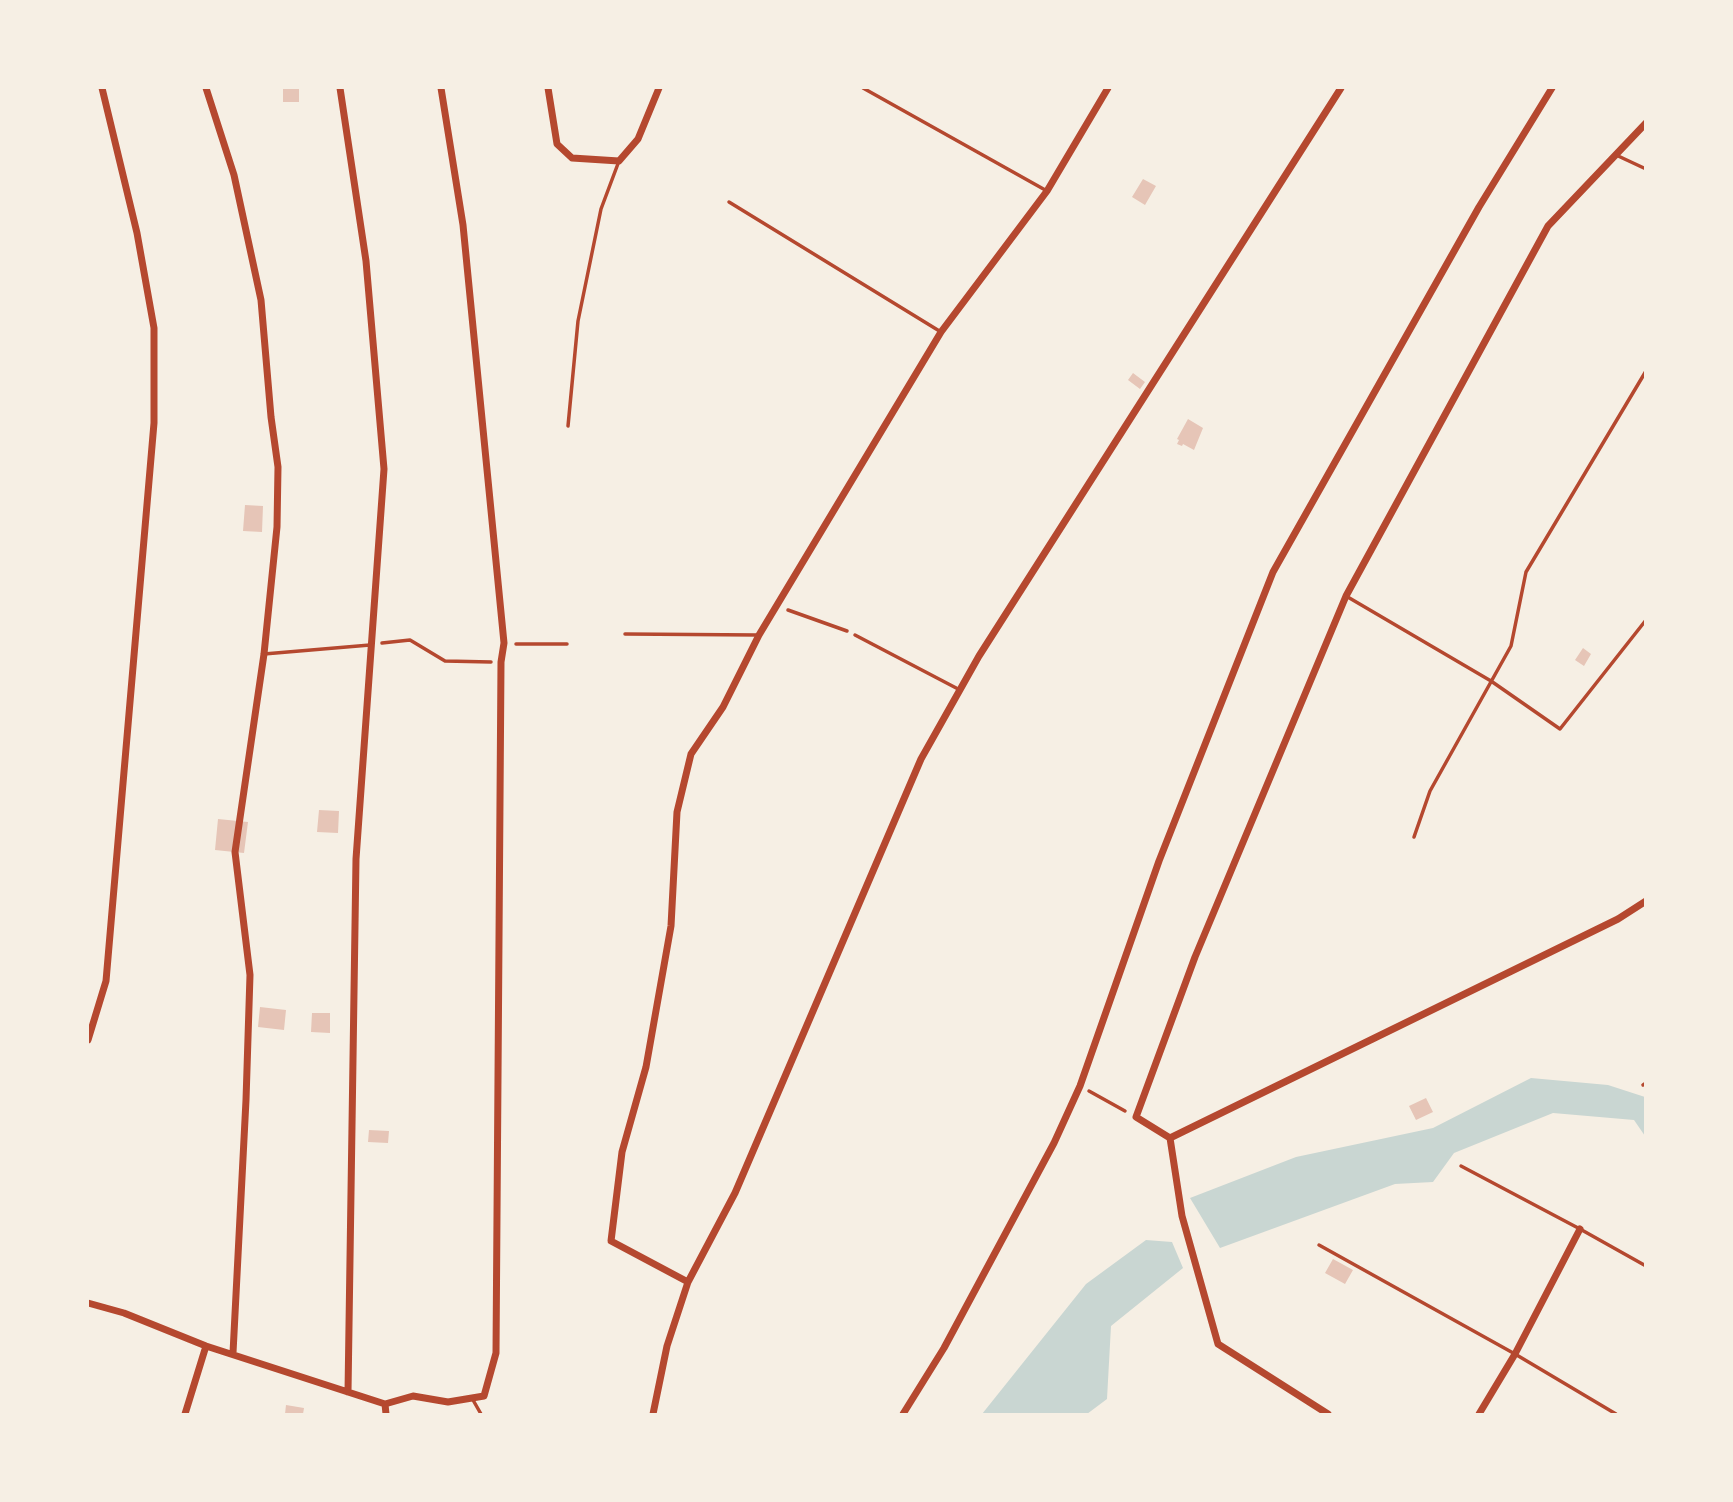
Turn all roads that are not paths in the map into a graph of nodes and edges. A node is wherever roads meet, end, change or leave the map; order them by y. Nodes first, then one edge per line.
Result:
1 (102, 88) edge
2 (206, 88) edge
3 (340, 88) edge
4 (441, 88) edge
5 (548, 88) edge
6 (659, 88) edge
7 (863, 88) edge
8 (1108, 88) edge
9 (1341, 88) edge
10 (1552, 88) edge
11 (1646, 123) edge
12 (1615, 154) junction
13 (619, 161) junction
14 (1646, 169) edge
15 (1047, 191) junction
16 (729, 202) dead end
17 (941, 332) junction
18 (1646, 371) edge
19 (568, 426) dead end
20 (1346, 596) junction
21 (1646, 620) edge
22 (625, 634) dead end
23 (759, 635) junction
24 (855, 635) road end
25 (373, 645) junction
26 (264, 654) junction
27 (1491, 681) junction
28 (960, 690) junction
29 (1414, 837) dead end
30 (1646, 901) edge
31 (88, 1040) edge
32 (1170, 1138) junction
33 (1461, 1166) dead end
34 (1580, 1229) junction
35 (1319, 1245) dead end
36 (1646, 1266) edge
37 (688, 1282) junction
38 (88, 1303) edge
39 (206, 1346) junction
40 (233, 1353) junction
41 (1515, 1354) junction
42 (348, 1392) junction
43 (472, 1398) junction
44 (385, 1404) junction
45 (185, 1415) edge
46 (386, 1415) edge
47 (481, 1415) edge
48 (653, 1415) edge
49 (903, 1415) edge
50 (1328, 1415) edge
51 (1479, 1415) edge
52 (1616, 1415) edge

1 - 31 street
2 - 26 street
3 - 25 street
4 - 43 street
5 - 13 street
6 - 13 street
7 - 15 lane
8 - 15 street
9 - 28 street
10 - 49 street
11 - 12 street
12 - 14 lane
12 - 20 street
13 - 19 lane
15 - 17 street
16 - 17 lane
17 - 23 street
18 - 27 lane
20 - 27 lane
20 - 32 street
21 - 27 lane
22 - 23 lane
23 - 37 street
24 - 28 lane
25 - 26 lane
25 - 42 street
26 - 40 street
27 - 29 lane
28 - 37 street
30 - 32 street
32 - 50 street
33 - 34 lane
34 - 36 lane
34 - 41 street
35 - 41 lane
37 - 48 street
38 - 39 street
39 - 40 street
39 - 45 street
40 - 42 street
41 - 51 street
41 - 52 lane
42 - 44 street
43 - 44 street
43 - 47 lane
44 - 46 street

